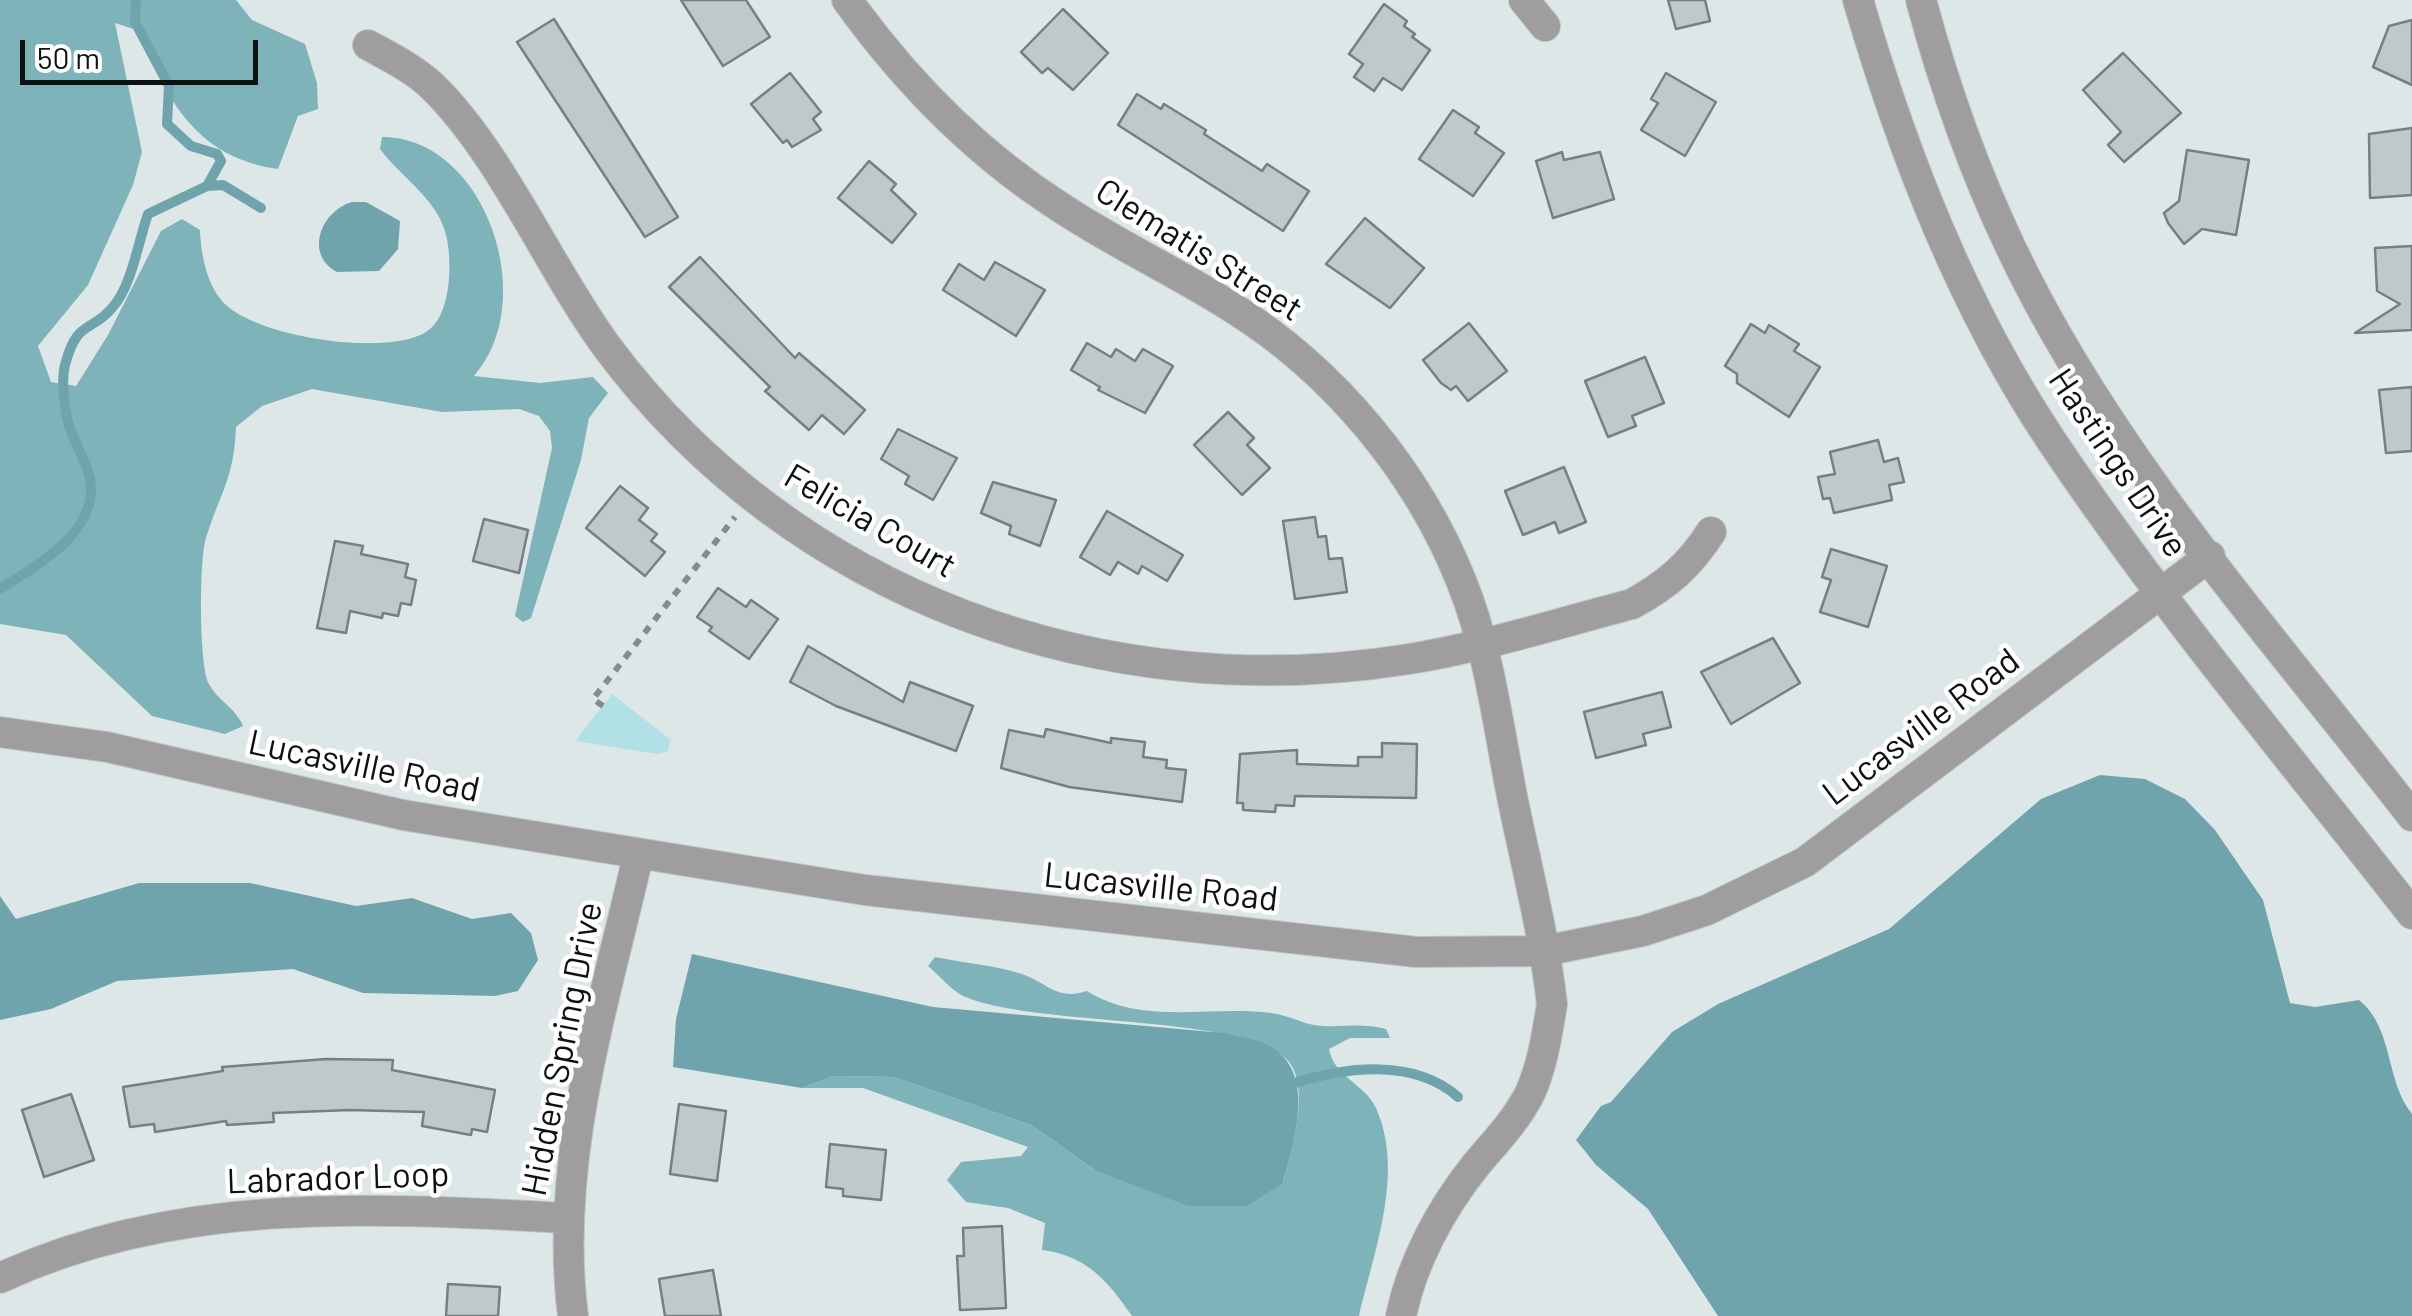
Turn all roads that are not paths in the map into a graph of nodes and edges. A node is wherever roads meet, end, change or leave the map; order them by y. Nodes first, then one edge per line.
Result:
1 (847, 0) edge
2 (1524, 0) edge
3 (1858, 0) edge
4 (1921, 0) edge
5 (1545, 26) dead end
6 (368, 45) dead end
7 (1711, 532) dead end
8 (2210, 556) junction
9 (2162, 593) junction
10 (1481, 643) junction
11 (0, 732) edge
12 (2412, 816) edge
13 (638, 856) junction
14 (2412, 914) edge
15 (1544, 952) junction
16 (567, 1218) junction
17 (0, 1278) edge
18 (573, 1316) edge
19 (1401, 1316) edge

1 - 10 street, Clematis Street
2 - 5 street
3 - 9 street, Hastings Drive
4 - 8 street, Hastings Drive
6 - 10 street, Felicia Court
7 - 10 street, Felicia Court
8 - 9 street, Lucasville Road
8 - 12 street, Hastings Drive
9 - 14 street, Hastings Drive
9 - 15 street, Lucasville Road
10 - 15 street, Clematis Street
11 - 13 street, Lucasville Road
13 - 15 street, Lucasville Road
13 - 16 street, Hidden Spring Drive
15 - 19 street, Clematis Street
16 - 17 street, Labrador Loop
16 - 18 street, Hidden Spring Drive

